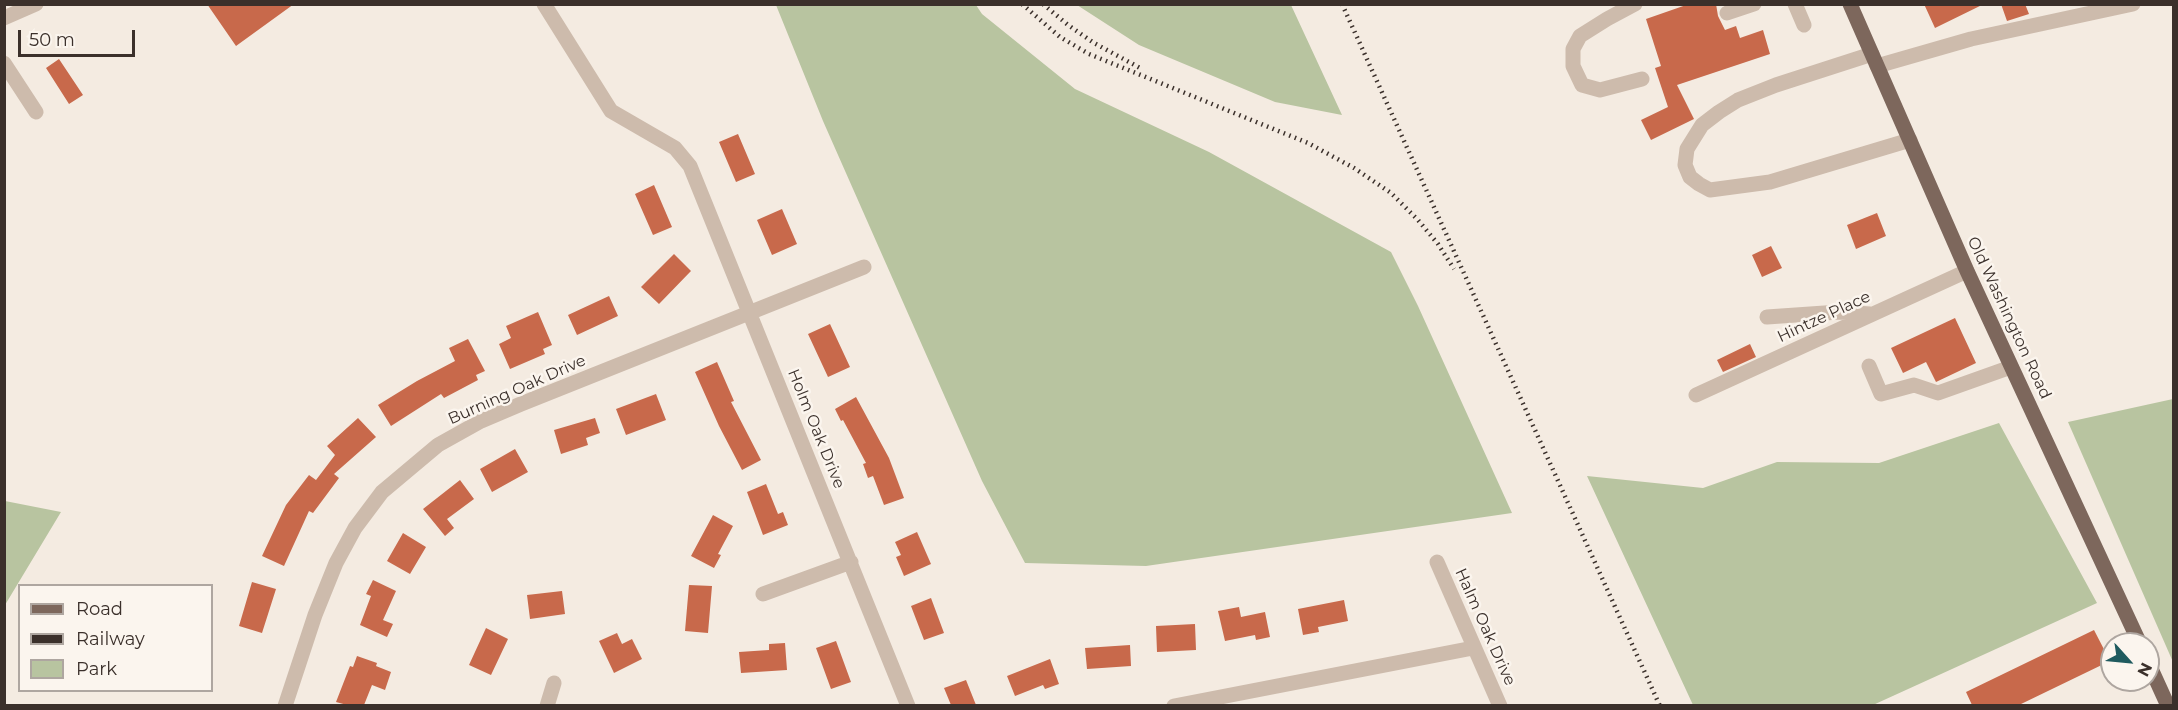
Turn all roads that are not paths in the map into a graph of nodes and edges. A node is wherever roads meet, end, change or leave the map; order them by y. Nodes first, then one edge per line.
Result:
1 (36, 4) edge
2 (544, 4) edge
3 (1635, 4) edge
4 (1754, 4) edge
5 (1795, 4) edge
6 (1850, 4) edge
7 (2133, 4) edge
8 (1728, 13) dead end
9 (4, 18) edge
10 (1804, 25) dead end
11 (1875, 60) junction
12 (4, 63) edge
13 (1642, 79) dead end
14 (36, 112) dead end
15 (1910, 140) junction
16 (864, 267) dead end
17 (1967, 271) junction
18 (748, 312) junction
19 (1873, 314) junction
20 (1767, 317) dead end
21 (1869, 366) dead end
22 (2011, 367) junction
23 (1696, 395) dead end
24 (850, 562) junction
25 (1437, 562) dead end
26 (763, 594) dead end
27 (2134, 632) edge
28 (1473, 648) junction
29 (554, 683) dead end
30 (2160, 688) edge
31 (285, 705) edge
32 (547, 705) edge
33 (908, 705) edge
34 (1174, 705) edge
35 (1500, 705) edge
36 (2168, 705) edge

1 - 9 street
2 - 18 street, Holm Oak Drive
3 - 13 street
4 - 8 street
5 - 10 street
6 - 11 main road, Old Washington Road
7 - 11 street
11 - 15 main road, Old Washington Road
11 - 15 street
12 - 14 street
15 - 17 main road, Old Washington Road
16 - 18 street, Burning Oak Drive
17 - 19 street, Hintze Place
17 - 22 main road, Old Washington Road
18 - 24 street, Holm Oak Drive
18 - 31 street, Burning Oak Drive
19 - 20 street
19 - 23 street, Hintze Place
21 - 22 street
22 - 27 main road, Old Washington Road
24 - 26 street
24 - 33 street, Holm Oak Drive
25 - 28 street, Halm Oak Drive
28 - 34 street
28 - 35 street, Halm Oak Drive
29 - 32 street
30 - 36 main road

